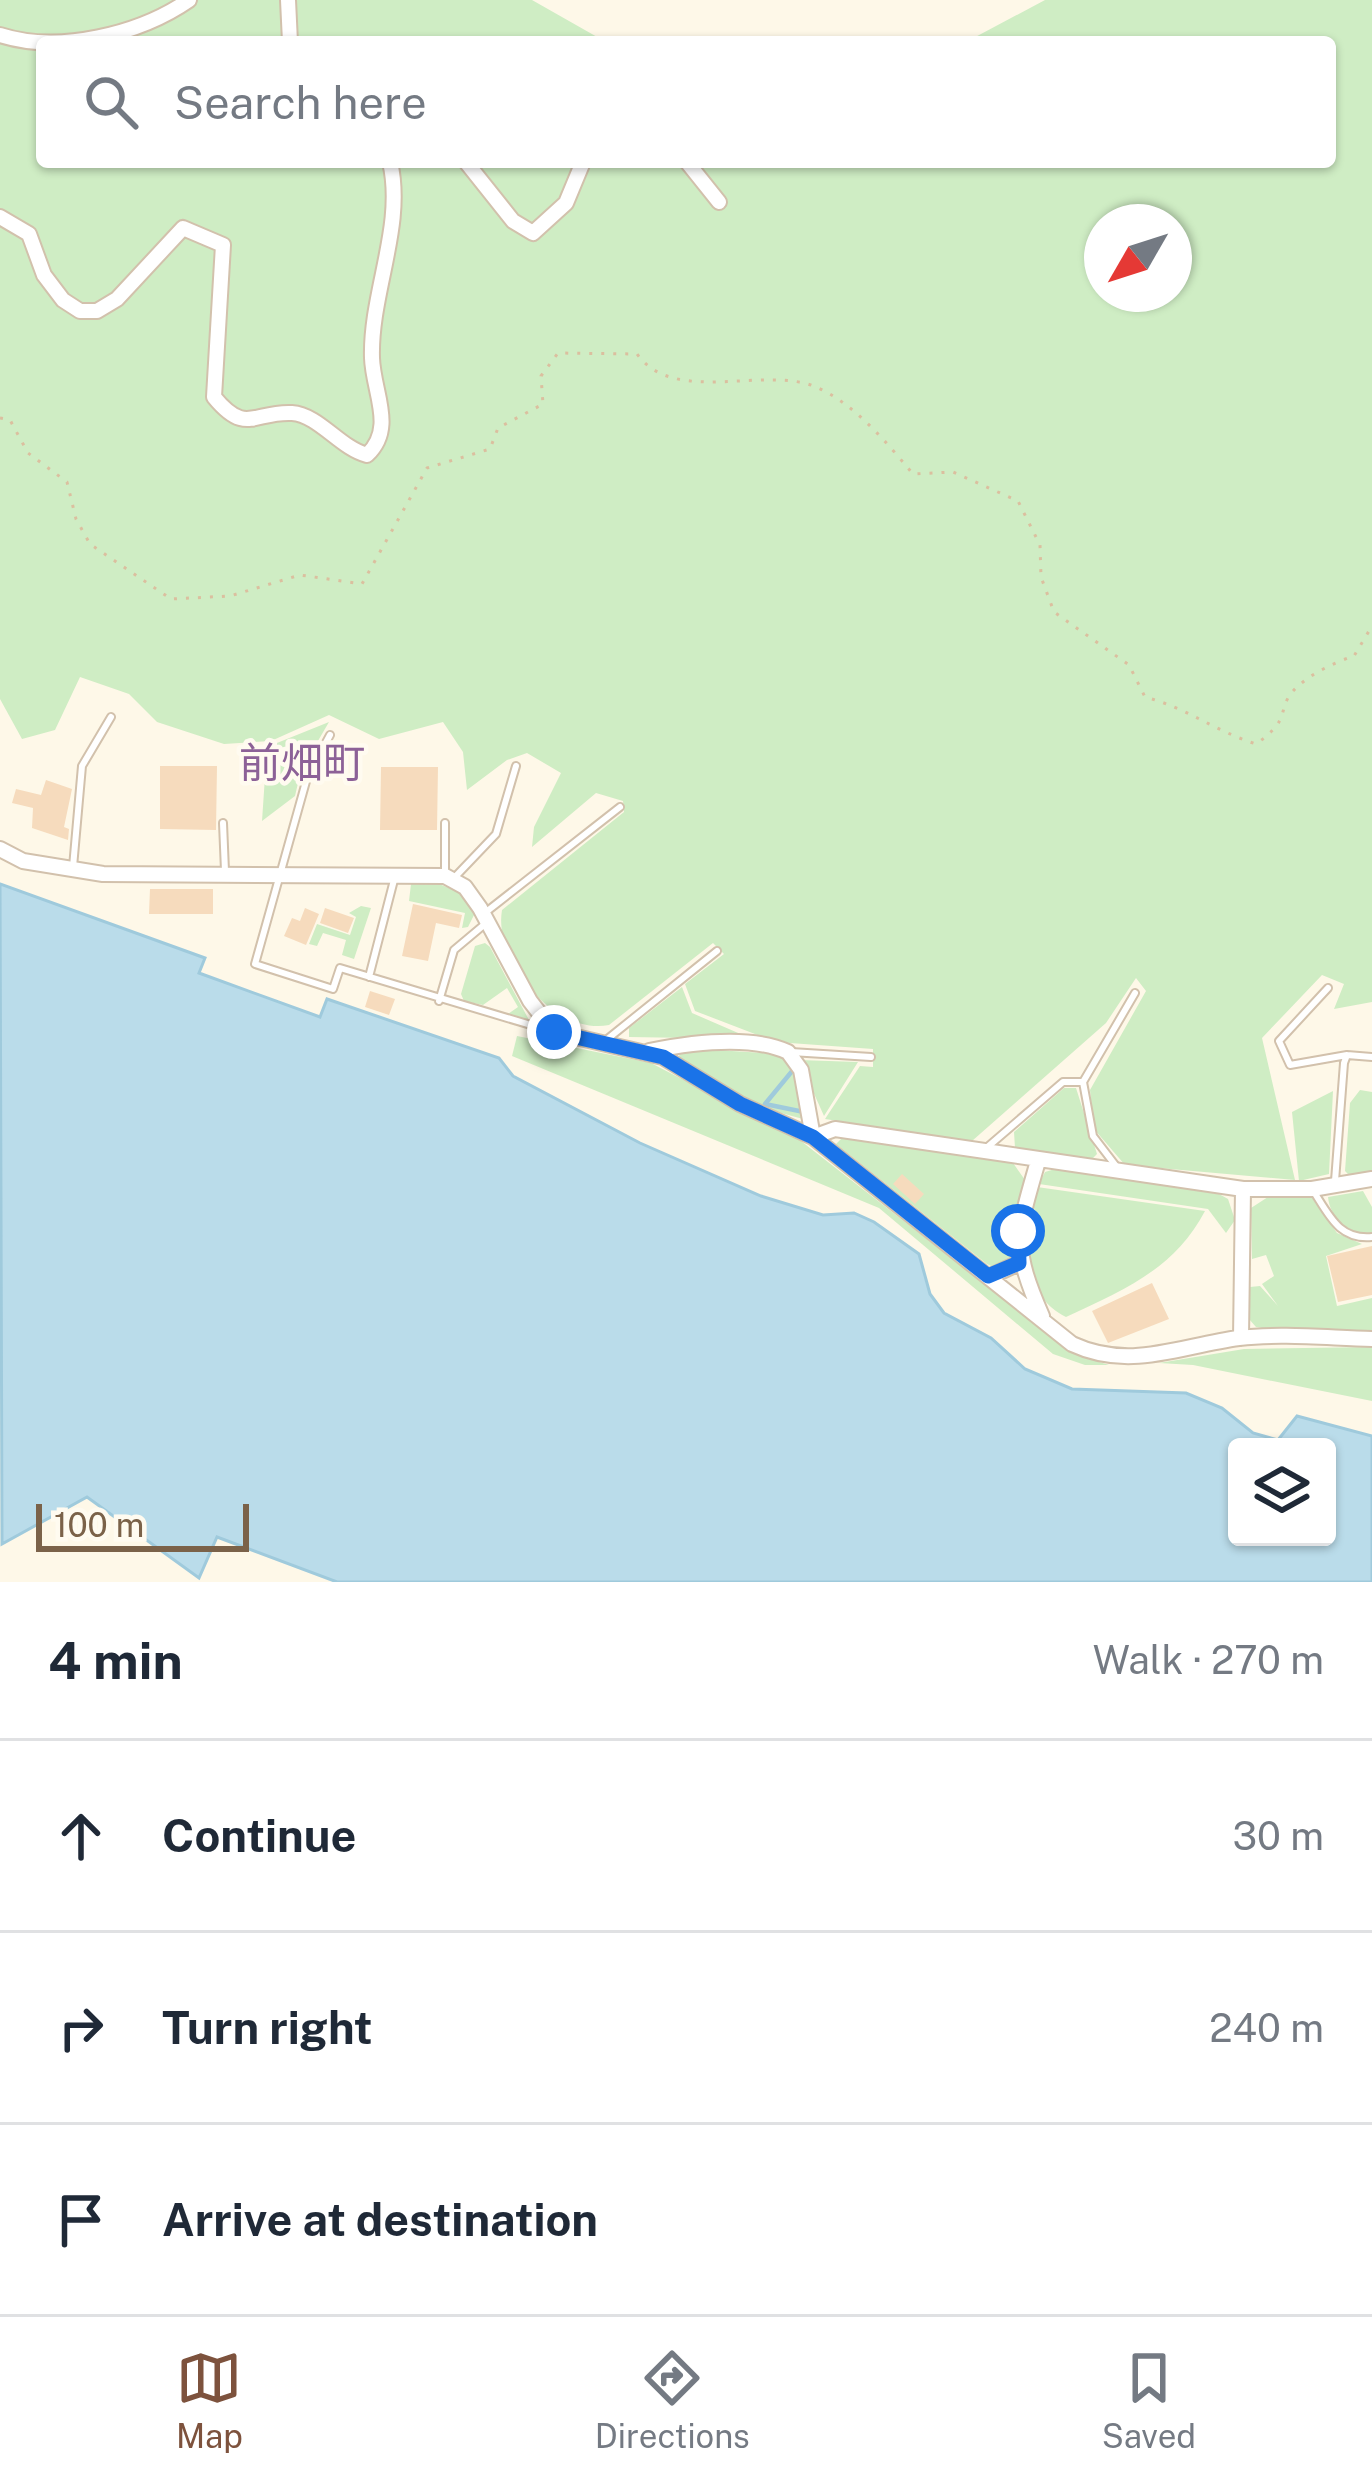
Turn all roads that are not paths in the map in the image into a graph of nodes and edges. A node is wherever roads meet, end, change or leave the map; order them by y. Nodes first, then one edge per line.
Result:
1 (189, 0) edge
2 (288, 0) edge
3 (0, 34) edge
4 (84, 36) edge
5 (290, 36) edge
6 (36, 38) edge
7 (390, 168) edge
8 (471, 168) edge
9 (581, 168) edge
10 (692, 168) edge
11 (719, 202) dead end
12 (0, 218) edge
13 (111, 717) dead end
14 (330, 735) dead end
15 (516, 766) dead end
16 (620, 807) dead end
17 (223, 823) dead end
18 (445, 823) dead end
19 (0, 849) edge
20 (73, 870) junction
21 (225, 875) junction
22 (278, 875) junction
23 (395, 876) junction
24 (448, 878) junction
25 (485, 918) junction
26 (717, 951) dead end
27 (368, 978) junction
28 (1328, 988) dead end
29 (1135, 993) dead end
30 (439, 1000) junction
31 (554, 1032) junction
32 (605, 1041) junction
33 (644, 1052) junction
34 (788, 1052) junction
35 (1347, 1055) junction
36 (871, 1057) dead end
37 (1372, 1057) edge
38 (1083, 1082) junction
39 (813, 1137) junction
40 (981, 1152) junction
41 (1038, 1161) junction
42 (1121, 1172) junction
43 (1372, 1179) edge
44 (1334, 1186) junction
45 (1244, 1189) junction
46 (1312, 1190) junction
47 (1372, 1237) edge
48 (1019, 1263) junction
49 (988, 1276) junction
50 (1044, 1321) junction
51 (1241, 1338) junction
52 (1372, 1339) edge

1 - 4 street
2 - 5 street
3 - 6 street
7 - 12 street
8 - 9 street
10 - 11 street
13 - 20 lane
14 - 22 lane
15 - 24 lane
16 - 25 lane
17 - 21 lane
18 - 24 lane
19 - 20 street
20 - 21 street
21 - 22 street
22 - 23 street
22 - 27 lane
23 - 24 street
23 - 27 lane
24 - 25 street
25 - 30 lane
25 - 31 street
26 - 32 lane
27 - 30 lane
28 - 35 lane
29 - 38 lane
30 - 31 lane
31 - 32 street
32 - 33 street
33 - 34 street
33 - 39 street
34 - 36 lane
34 - 39 street
35 - 37 lane
35 - 44 lane
38 - 40 lane
38 - 42 lane
39 - 40 street
39 - 49 street
40 - 41 street
41 - 42 street
41 - 48 street
42 - 45 street
43 - 44 street
44 - 46 street
45 - 46 street
45 - 51 street
46 - 47 lane
48 - 49 street
48 - 50 street
49 - 50 street
50 - 51 street
51 - 52 street

